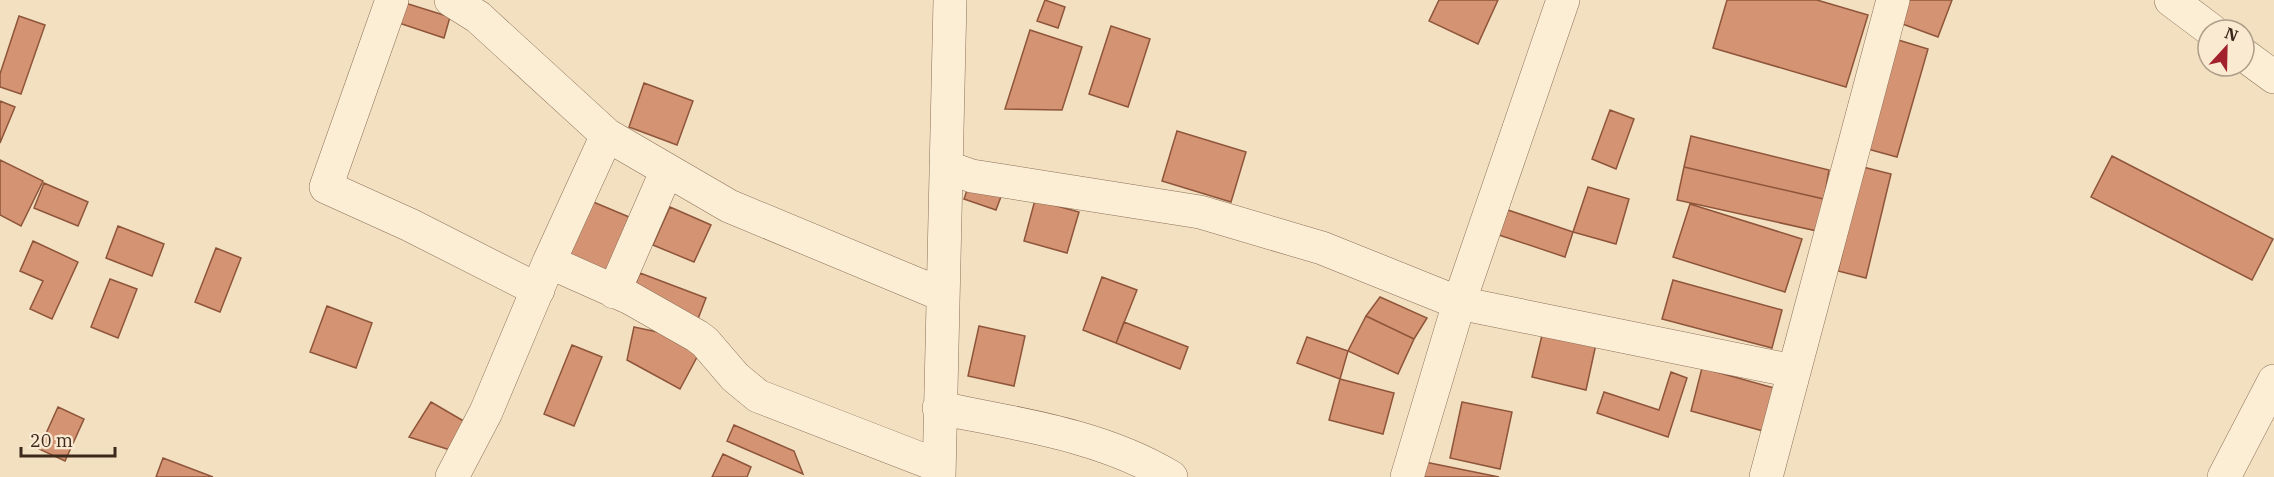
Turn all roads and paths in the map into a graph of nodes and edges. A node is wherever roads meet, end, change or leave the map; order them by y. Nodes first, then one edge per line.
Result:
1 (392, 0) edge
2 (451, 0) edge
3 (950, 0) edge
4 (1563, 0) edge
5 (1893, 0) edge
6 (2171, 0) edge
7 (2196, 19) edge
8 (2256, 64) edge
9 (2274, 77) edge
10 (607, 135) junction
11 (946, 167) junction
12 (667, 170) junction
13 (543, 276) junction
14 (614, 292) junction
15 (943, 295) junction
16 (1459, 303) junction
17 (1793, 371) junction
18 (2274, 381) edge
19 (939, 408) junction
20 (939, 471) edge
21 (452, 477) edge
22 (1171, 477) edge
23 (1407, 477) edge
24 (1766, 477) edge
25 (2224, 477) edge

1 - 13 street
2 - 10 street
3 - 11 street
4 - 16 street
5 - 17 street
6 - 7 street
8 - 9 street
10 - 12 street
10 - 13 street
11 - 15 street
11 - 16 street
12 - 14 street
12 - 15 street
13 - 14 street
13 - 21 street
14 - 20 street
15 - 19 street
16 - 17 street
16 - 23 street
17 - 24 street
18 - 25 street
19 - 20 street
19 - 22 street

